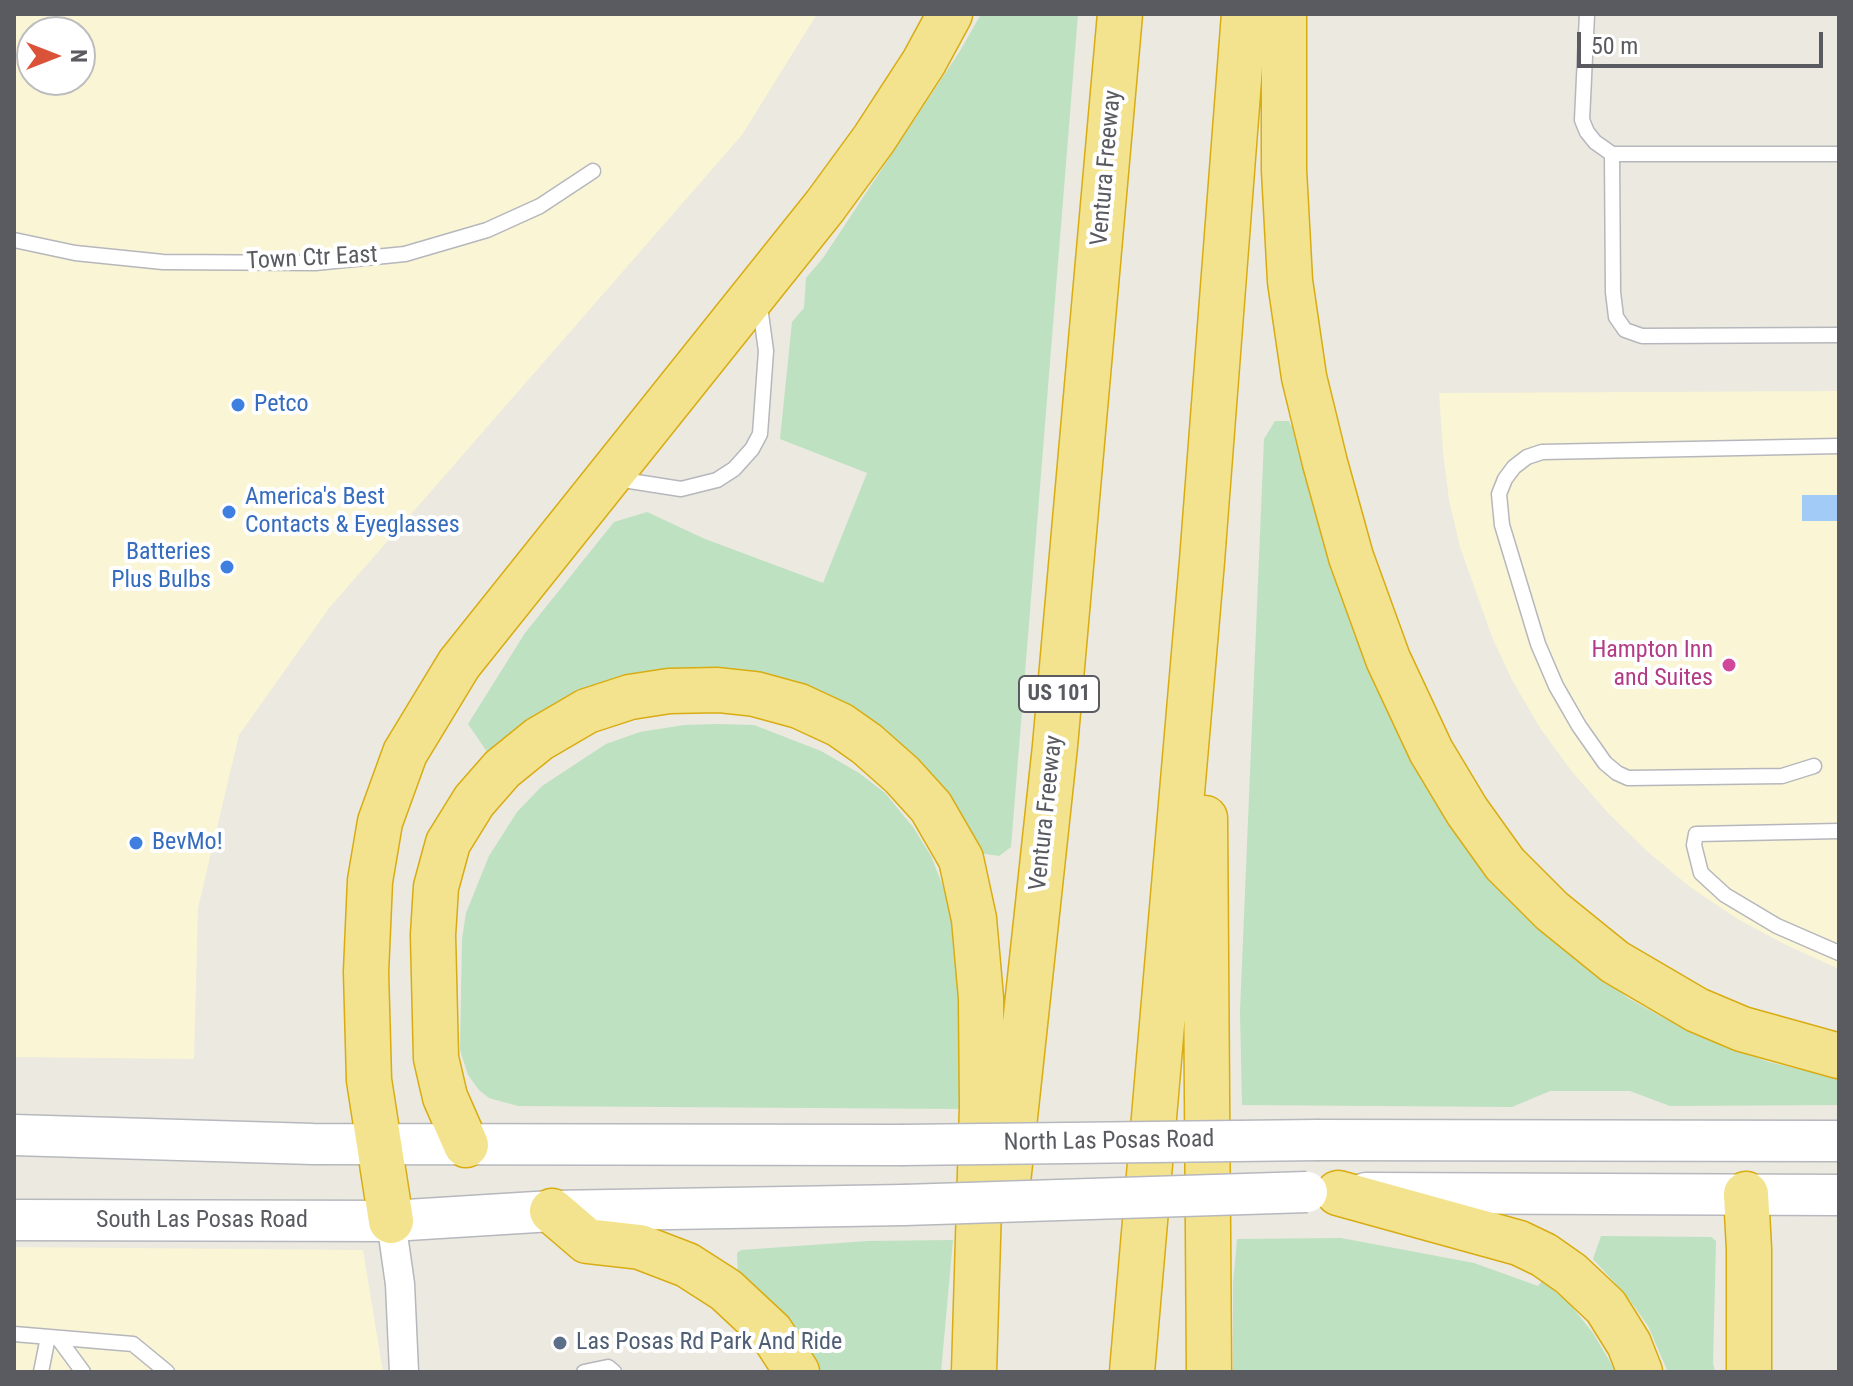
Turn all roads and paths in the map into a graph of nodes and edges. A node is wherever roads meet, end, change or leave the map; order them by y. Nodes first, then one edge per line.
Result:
1 (950, 14) edge
2 (1120, 14) edge
3 (1244, 14) edge
4 (1284, 14) edge
5 (1587, 14) edge
6 (1612, 154) junction
7 (1839, 154) edge
8 (593, 171) dead end
9 (14, 240) edge
10 (754, 297) junction
11 (1839, 335) edge
12 (1839, 446) edge
13 (608, 478) junction
14 (1202, 561) junction
15 (1814, 766) dead end
16 (1839, 831) edge
17 (1839, 953) edge
18 (1839, 1056) edge
19 (14, 1135) edge
20 (1745, 1141) junction
21 (1839, 1141) edge
22 (380, 1144) junction
23 (466, 1145) junction
24 (1322, 1192) junction
25 (1746, 1194) junction
26 (1839, 1195) edge
27 (552, 1211) junction
28 (14, 1220) edge
29 (391, 1221) junction
30 (14, 1334) edge
31 (53, 1337) junction
32 (41, 1372) edge
33 (83, 1372) edge
34 (167, 1372) edge
35 (404, 1372) edge
36 (584, 1372) edge
37 (614, 1372) edge
38 (797, 1372) edge
39 (974, 1372) edge
40 (988, 1372) edge
41 (1132, 1372) edge
42 (1209, 1372) edge
43 (1640, 1372) edge
44 (1749, 1372) edge

1 - 10 highway
2 - 40 highway, Ventura Freeway / US 101
3 - 14 highway
4 - 18 highway
5 - 6 lane
6 - 7 lane
6 - 11 lane
8 - 9 lane, Town Ctr East
10 - 13 highway
10 - 13 lane
12 - 15 lane
13 - 22 highway
14 - 41 highway
14 - 42 highway
16 - 17 lane
19 - 22 main road
20 - 21 main road, North Las Posas Road
20 - 23 main road, North Las Posas Road, bridge
20 - 25 main road
22 - 23 main road, North Las Posas Road
22 - 29 highway
23 - 39 highway
24 - 25 main road
24 - 27 main road, bridge
24 - 43 highway
25 - 26 main road
25 - 44 highway
27 - 29 main road
27 - 38 highway
28 - 29 main road, South Las Posas Road
29 - 35 street
30 - 31 lane
31 - 32 lane
31 - 33 lane
31 - 34 lane
36 - 37 lane

